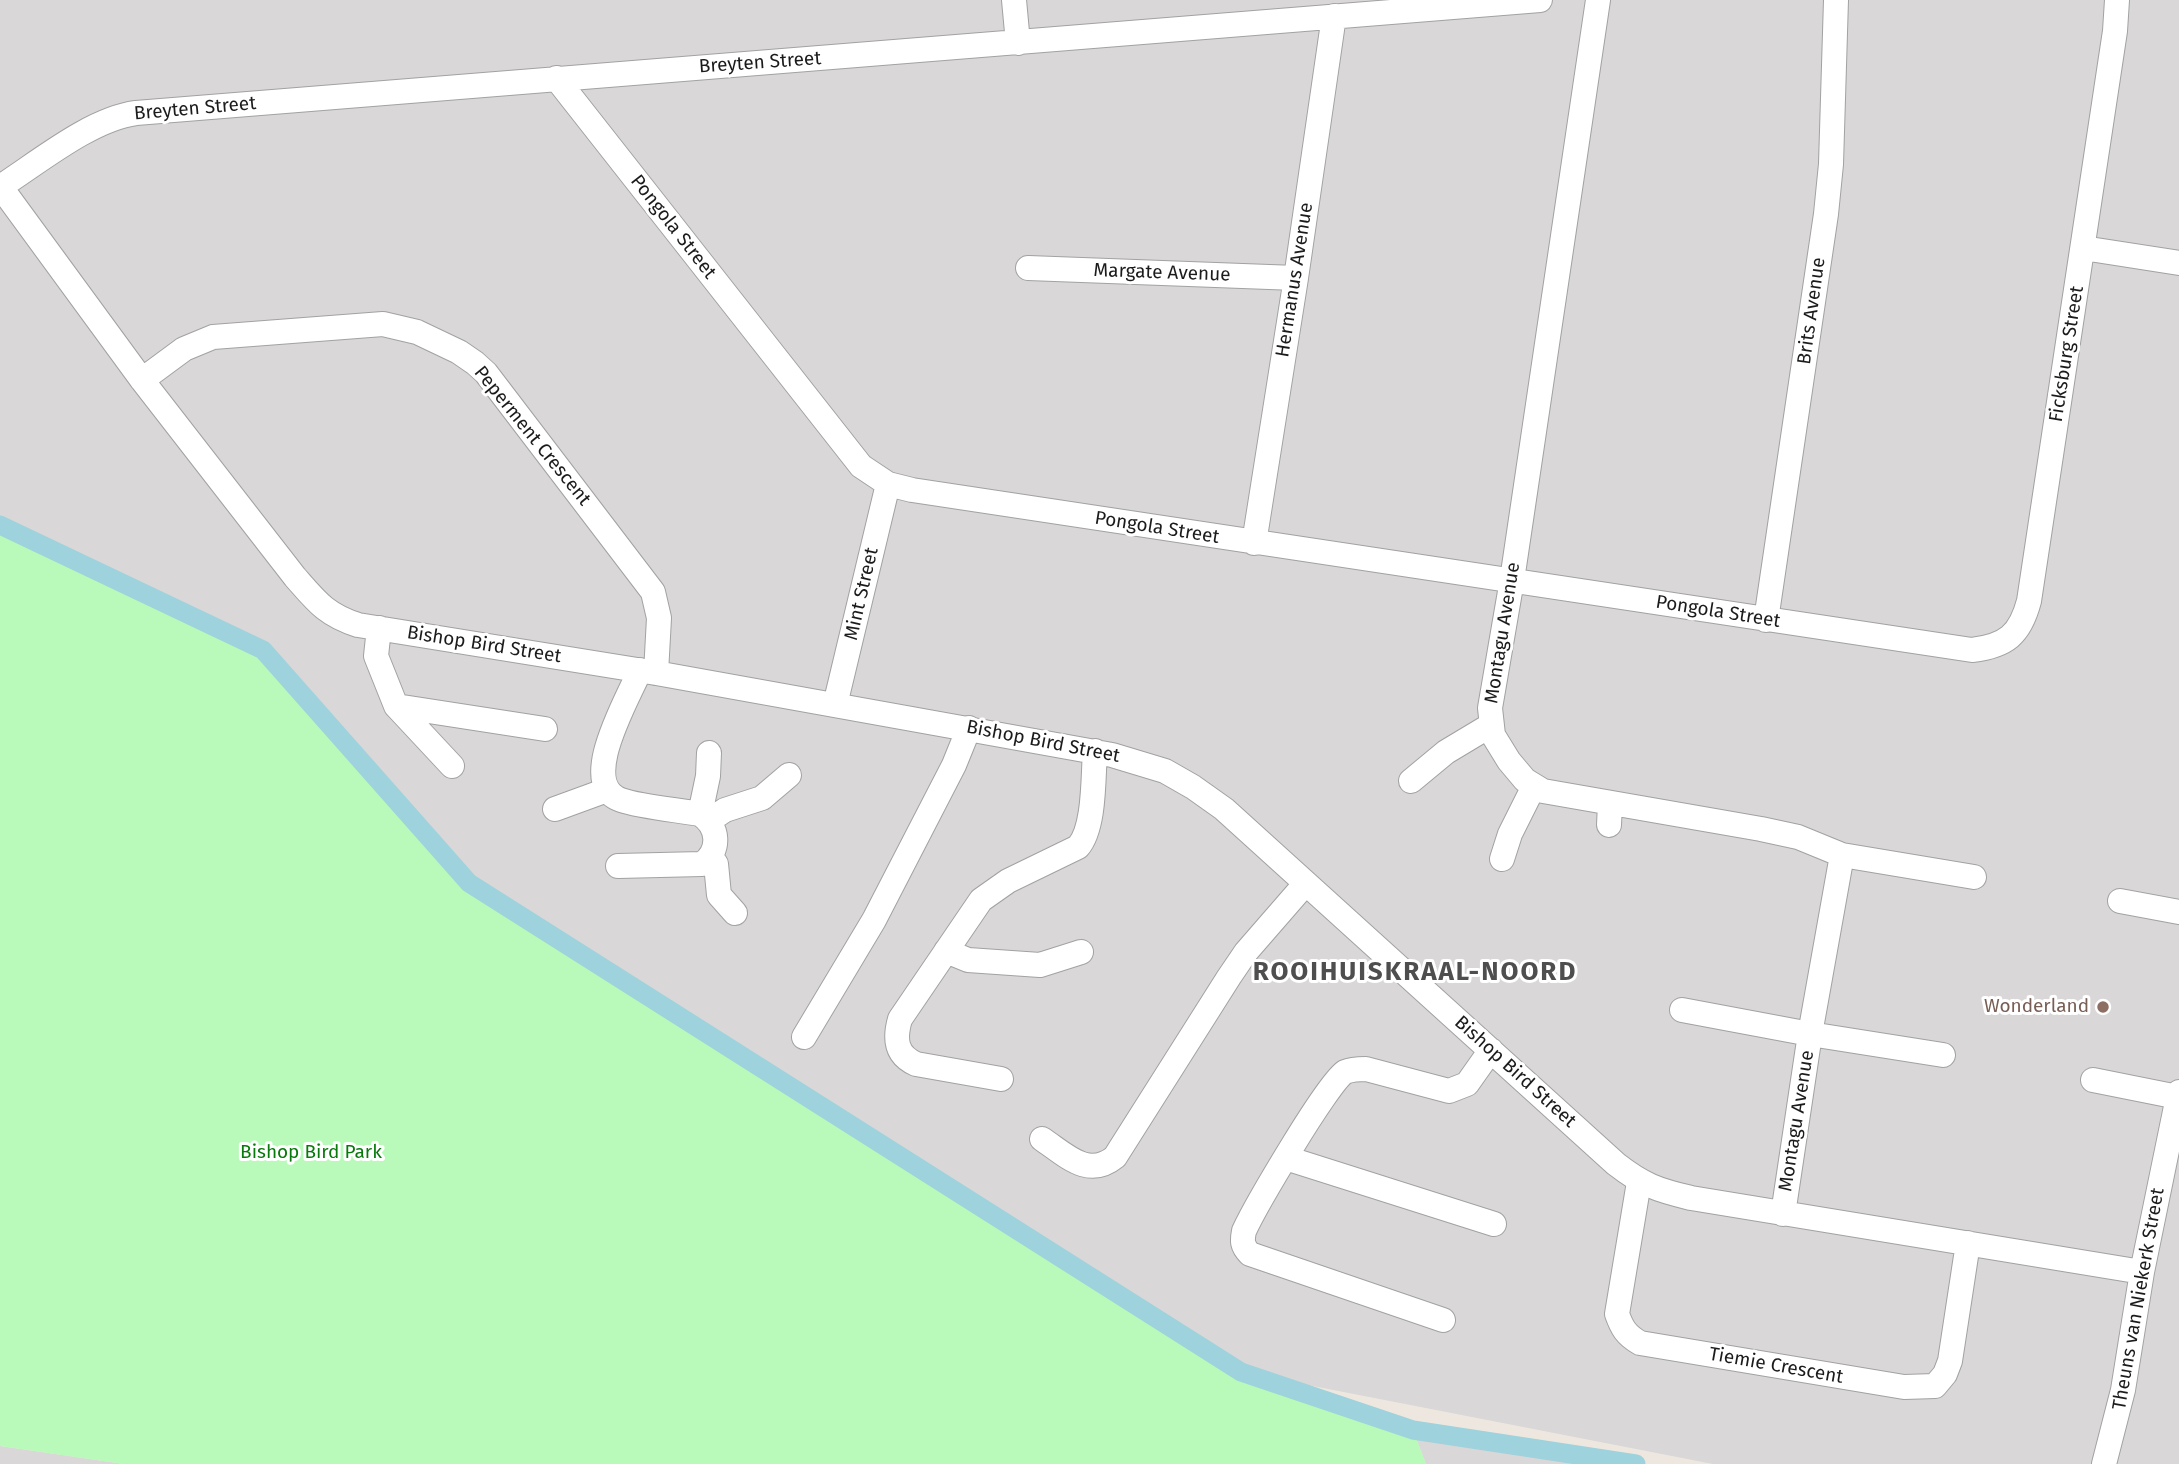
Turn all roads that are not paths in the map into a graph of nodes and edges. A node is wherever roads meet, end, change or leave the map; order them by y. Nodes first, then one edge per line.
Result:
1 (1014, 0) edge
2 (1540, 0) edge
3 (1598, 0) edge
4 (1836, 0) edge
5 (2116, 0) edge
6 (1334, 16) junction
7 (1017, 43) junction
8 (556, 78) junction
9 (0, 187) edge
10 (2083, 248) junction
11 (2179, 263) edge
12 (1028, 268) dead end
13 (1296, 278) junction
14 (142, 380) junction
15 (888, 484) junction
16 (1254, 543) junction
17 (1512, 580) junction
18 (1766, 620) junction
19 (379, 628) junction
20 (1947, 646) joint
21 (648, 671) junction
22 (835, 705) junction
23 (396, 706) junction
24 (1491, 725) junction
25 (969, 728) junction
26 (545, 729) dead end
27 (1095, 751) junction
28 (709, 753) dead end
29 (452, 766) dead end
30 (789, 775) dead end
31 (1411, 781) dead end
32 (1534, 786) junction
33 (607, 790) junction
34 (555, 809) dead end
35 (705, 817) junction
36 (1842, 855) junction
37 (711, 857) junction
38 (1502, 859) dead end
39 (618, 866) dead end
40 (1974, 877) dead end
41 (1306, 883) junction
42 (2120, 901) dead end
43 (2179, 912) edge
44 (734, 913) dead end
45 (946, 951) junction
46 (1081, 952) dead end
47 (1682, 1010) dead end
48 (1810, 1034) junction
49 (804, 1037) dead end
50 (1491, 1050) junction
51 (1943, 1055) dead end
52 (1001, 1079) dead end
53 (2093, 1080) dead end
54 (2178, 1094) edge
55 (1042, 1139) dead end
56 (1286, 1158) junction
57 (1639, 1182) junction
58 (1783, 1214) junction
59 (1494, 1224) dead end
60 (1968, 1243) junction
61 (2142, 1272) junction
62 (1443, 1320) dead end
63 (2104, 1464) edge

1 - 7 street
2 - 6 street, Breyten Street
3 - 17 street, Montagu Avenue
4 - 18 street, Brits Avenue
5 - 10 street, Ficksburg Street
6 - 7 street, Breyten Street
6 - 13 street, Hermanus Avenue
7 - 8 street, Breyten Street
8 - 9 street, Breyten Street
8 - 15 street, Pongola Street
9 - 14 street, Bishop Bird Street
10 - 11 street
10 - 20 street, Ficksburg Street
12 - 13 street, Margate Avenue
13 - 16 street, Hermanus Avenue
14 - 19 street, Bishop Bird Street
14 - 21 street, Peperment Crescent
15 - 16 street, Pongola Street
15 - 22 street, Mint Street
16 - 17 street, Pongola Street
17 - 18 street, Pongola Street
17 - 24 street, Montagu Avenue
18 - 20 street, Pongola Street
19 - 21 street, Bishop Bird Street
19 - 23 street
21 - 22 street, Bishop Bird Street
21 - 33 street
22 - 25 street, Bishop Bird Street
23 - 26 street
23 - 29 street
24 - 31 street
24 - 32 street, Montagu Avenue
25 - 27 street, Bishop Bird Street
25 - 49 street
27 - 41 street, Bishop Bird Street
27 - 45 street
28 - 35 street
30 - 35 street
32 - 36 street, Montagu Avenue
32 - 38 street
33 - 34 street
33 - 35 street
35 - 37 street
36 - 40 street
36 - 48 street, Montagu Avenue
37 - 39 street
37 - 44 street
41 - 50 street, Bishop Bird Street
41 - 55 street
42 - 43 street
45 - 46 street
45 - 52 street
47 - 48 street
48 - 51 street
48 - 58 street, Montagu Avenue
50 - 56 street
50 - 57 street, Bishop Bird Street
53 - 54 street
54 - 61 street, Theuns van Niekerk Street
56 - 59 street
56 - 62 street
57 - 58 street, Bishop Bird Street
57 - 60 street, Tiemie Crescent
58 - 60 street, Bishop Bird Street
60 - 61 street, Bishop Bird Street
61 - 63 street, Theuns van Niekerk Street

